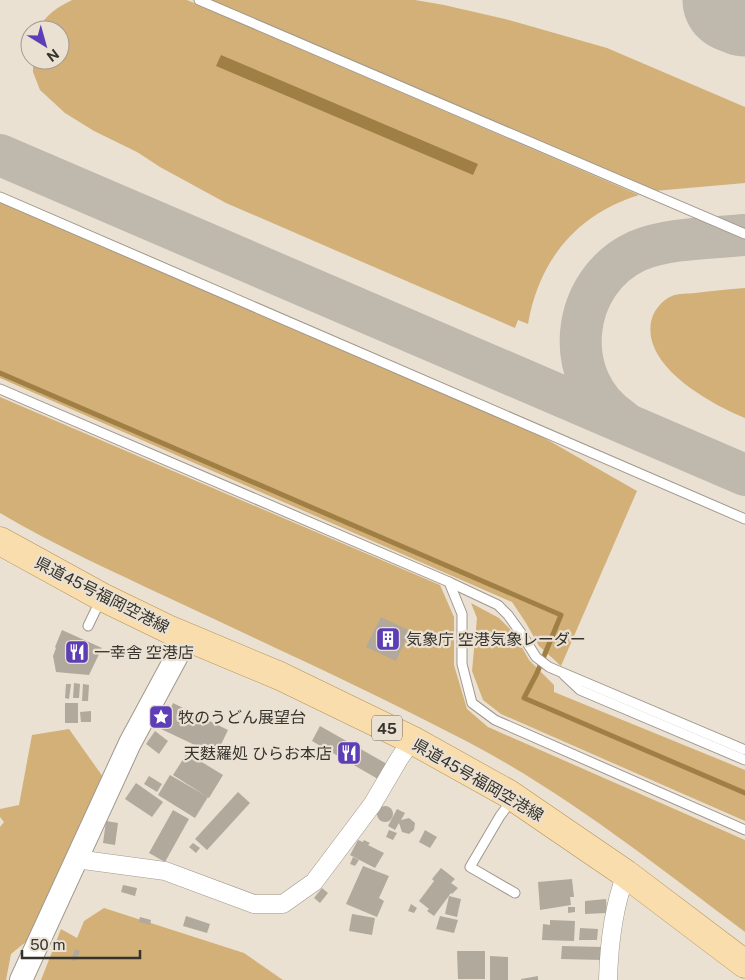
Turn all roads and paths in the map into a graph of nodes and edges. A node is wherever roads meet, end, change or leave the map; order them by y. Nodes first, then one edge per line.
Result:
1 (199, 0) edge
2 (0, 197) edge
3 (745, 234) edge
4 (0, 389) edge
5 (745, 519) edge
6 (0, 541) edge
7 (449, 582) junction
8 (102, 597) junction
9 (88, 626) dead end
10 (188, 638) junction
11 (561, 672) junction
12 (412, 740) junction
13 (745, 750) edge
14 (745, 760) edge
15 (514, 797) junction
16 (745, 830) edge
17 (76, 859) junction
18 (626, 874) junction
19 (515, 893) dead end
20 (745, 964) edge
21 (21, 980) edge
22 (608, 980) edge

1 - 3 lane
2 - 5 lane
4 - 7 lane
6 - 8 main road, 県道45号福岡空港線 / 45
7 - 11 lane
7 - 16 lane
8 - 9 lane
8 - 10 main road, 県道45号福岡空港線 / 45
10 - 12 main road, 県道45号福岡空港線 / 45
10 - 17 street
11 - 13 lane
11 - 14 lane
12 - 15 main road, 県道45号福岡空港線 / 45
12 - 17 street
15 - 18 main road, 県道45号福岡空港線 / 45
15 - 19 lane
17 - 21 street
18 - 20 main road, 県道45号福岡空港線 / 45
18 - 22 street

